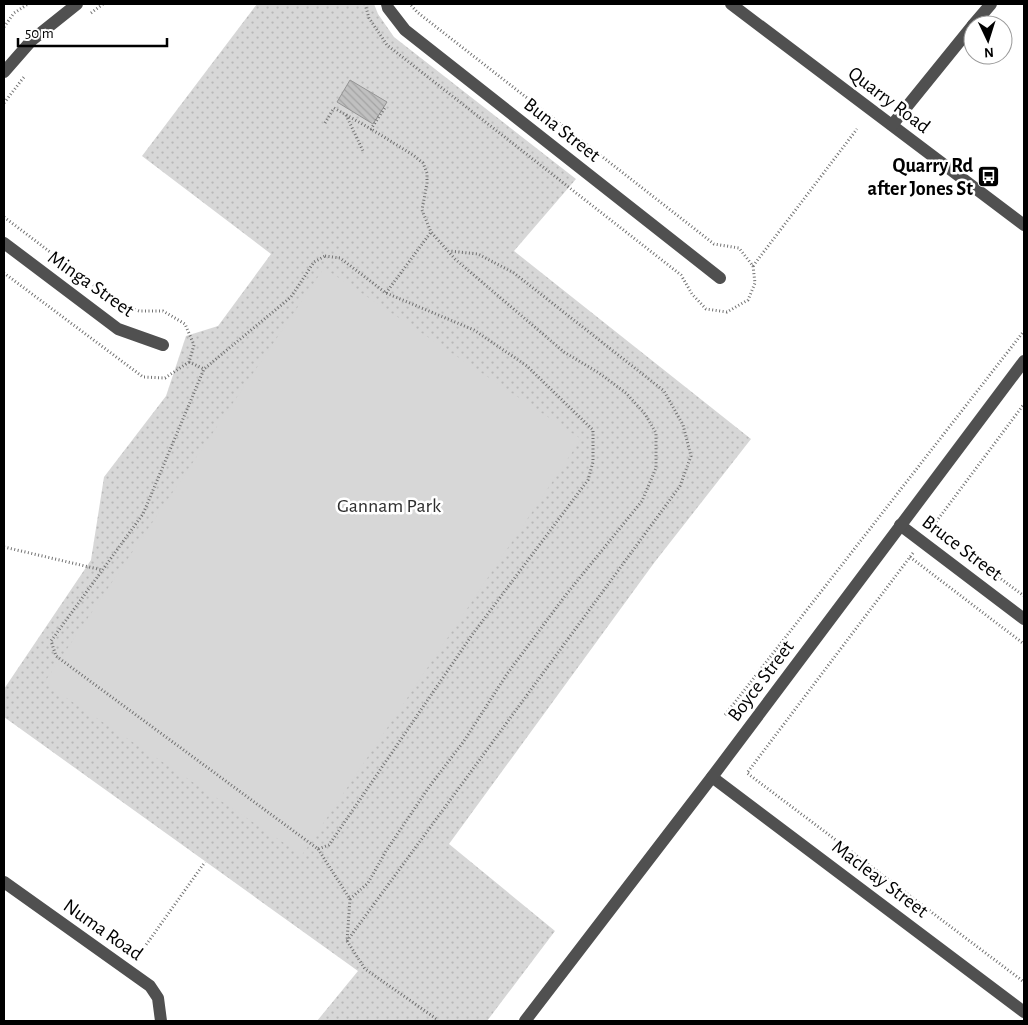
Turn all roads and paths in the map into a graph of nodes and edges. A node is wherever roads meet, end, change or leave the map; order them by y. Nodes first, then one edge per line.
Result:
1 (28, 4) edge
2 (77, 4) edge
3 (102, 4) edge
4 (387, 4) edge
5 (731, 4) edge
6 (991, 4) edge
7 (88, 15) dead end
8 (982, 15) edge
9 (4, 27) edge
10 (963, 37) edge
11 (28, 71) dead end
12 (4, 72) edge
13 (4, 103) edge
14 (386, 106) dead end
15 (345, 114) junction
16 (325, 123) dead end
17 (892, 125) junction
18 (371, 129) junction
19 (857, 129) dead end
20 (363, 151) dead end
21 (1024, 225) edge
22 (431, 232) junction
23 (4, 243) edge
24 (448, 251) junction
25 (753, 266) dead end
26 (720, 278) dead end
27 (386, 293) junction
28 (1024, 331) edge
29 (163, 345) dead end
30 (1024, 361) edge
31 (189, 362) dead end
32 (204, 369) junction
33 (1024, 404) edge
34 (900, 526) junction
35 (932, 527) junction
36 (940, 533) dead end
37 (921, 541) junction
38 (4, 547) edge
39 (971, 556) dead end
40 (910, 557) junction
41 (102, 570) junction
42 (1024, 596) edge
43 (1024, 619) edge
44 (1024, 644) edge
45 (725, 715) dead end
46 (712, 777) junction
47 (318, 850) junction
48 (206, 862) dead end
49 (4, 882) edge
50 (350, 899) junction
51 (347, 941) junction
52 (128, 970) junction
53 (1024, 982) edge
54 (1024, 1012) edge
55 (161, 1021) edge
56 (438, 1021) edge
57 (525, 1021) edge

1 - 9 path
2 - 12 street
3 - 7 path
4 - 26 street, Buna Street
5 - 17 street, Quarry Road
6 - 8 street
10 - 17 street
11 - 13 path
14 - 18 path
15 - 16 path
15 - 18 path
15 - 20 path
17 - 21 street, Quarry Road
18 - 22 path
19 - 25 path
22 - 24 path
22 - 27 path
23 - 29 street, Minga Street
24 - 50 path
24 - 51 path
27 - 32 path
27 - 47 path
28 - 45 path
30 - 34 street, Boyce Street
31 - 32 path
32 - 41 path
33 - 35 path
34 - 37 street, Bruce Street
34 - 46 street, Boyce Street
35 - 36 path
35 - 37 path
37 - 40 path
37 - 43 street, Bruce Street
38 - 41 path
39 - 42 path
40 - 44 path
40 - 53 path
41 - 47 path
46 - 54 street, Macleay Street
46 - 57 street, Boyce Street
47 - 50 path
48 - 52 path
49 - 52 street, Numa Road
50 - 51 path
51 - 56 path
52 - 55 street, Numa Road

